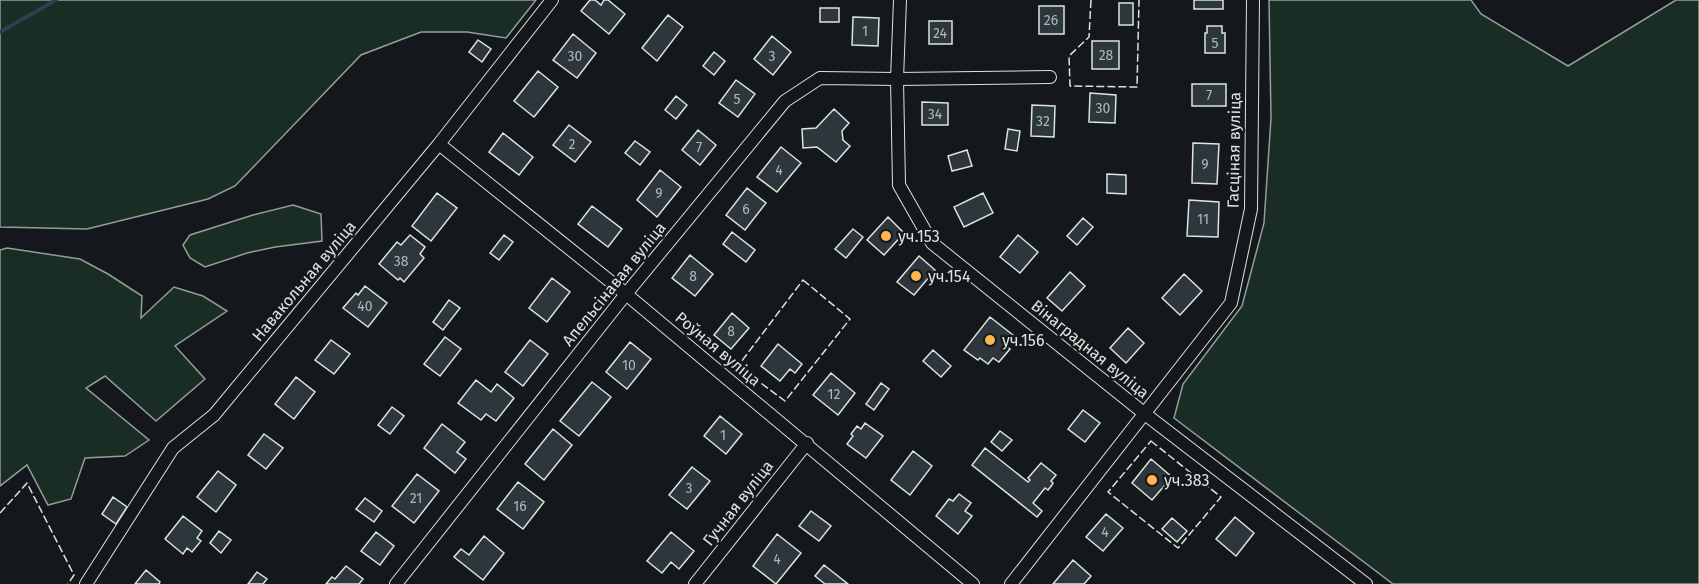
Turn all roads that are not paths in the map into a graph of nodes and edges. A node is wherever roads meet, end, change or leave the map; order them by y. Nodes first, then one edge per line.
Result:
1 (552, 0) edge
2 (900, 0) edge
3 (1253, 0) edge
4 (1050, 77) dead end
5 (897, 79) junction
6 (439, 144) junction
7 (626, 294) junction
8 (1145, 414) junction
9 (807, 443) junction
10 (86, 584) edge
11 (396, 584) edge
12 (695, 584) edge
13 (973, 584) edge
14 (1011, 584) edge
15 (1366, 584) edge

1 - 6 street, Навакольная вуліца
2 - 5 street, Вінаградная вуліца
3 - 8 street, Гасціная вуліца
4 - 5 street
5 - 7 street, Апельсінавая вуліца
5 - 8 street, Вінаградная вуліца
6 - 7 street, Роўная вуліца
6 - 10 street, Навакольная вуліца
7 - 9 street, Роўная вуліца
7 - 11 street, Апельсінавая вуліца
8 - 14 street, Гасціная вуліца
8 - 15 street, Вінаградная вуліца
9 - 12 street, Гучная вуліца
9 - 13 street, Роўная вуліца

